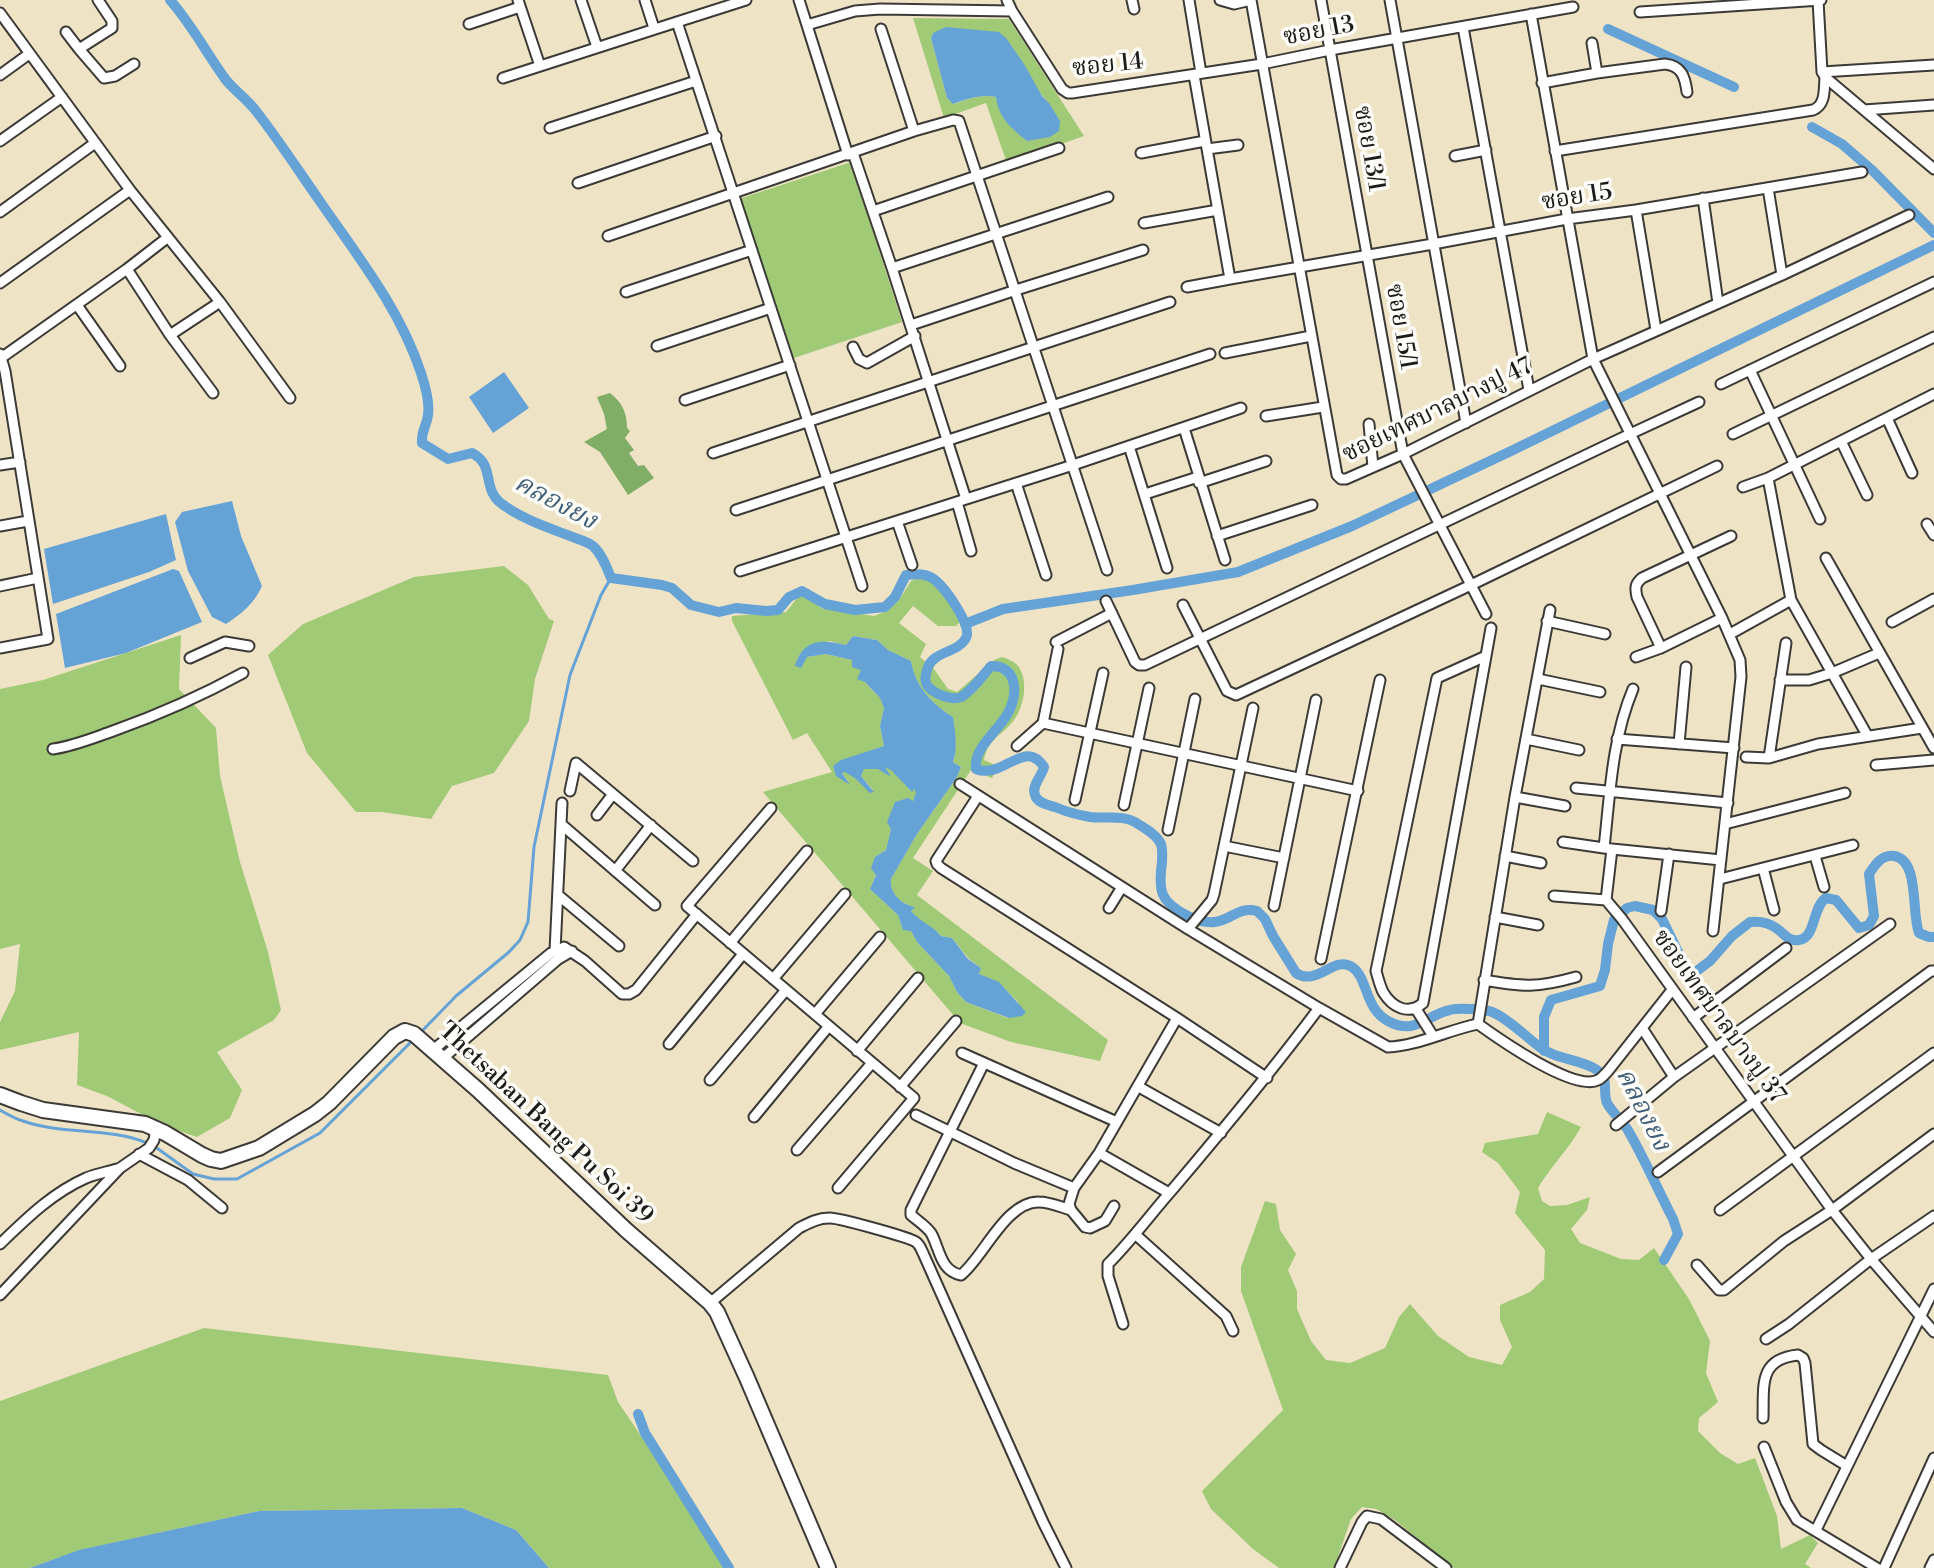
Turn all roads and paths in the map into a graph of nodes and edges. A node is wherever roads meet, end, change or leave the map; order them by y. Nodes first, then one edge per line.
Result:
1 (98, 0) edge
2 (581, 0) edge
3 (645, 0) edge
4 (746, 0) edge
5 (799, 0) edge
6 (1007, 0) edge
7 (1189, 0) edge
8 (1220, 0) edge
9 (1251, 0) edge
10 (1321, 0) edge
11 (1390, 0) edge
12 (1819, 0) edge
13 (519, 4) edge
14 (879, 5) edge
15 (1573, 7) dead end
16 (1012, 11) junction
17 (1640, 12) dead end
18 (0, 13) edge
19 (1531, 14) junction
20 (677, 22) junction
21 (469, 24) dead end
22 (807, 25) junction
23 (1463, 27) junction
24 (654, 28) junction
25 (881, 29) dead end
26 (66, 32) dead end
27 (1397, 38) junction
28 (1592, 43) dead end
29 (597, 47) junction
30 (79, 49) junction
31 (1330, 50) junction
32 (29, 54) junction
33 (134, 64) dead end
34 (1262, 64) junction
35 (1934, 65) edge
36 (540, 66) junction
37 (1597, 73) junction
38 (1198, 74) junction
39 (1823, 74) junction
40 (0, 75) edge
41 (503, 78) dead end
42 (696, 81) junction
43 (1542, 83) junction
44 (1687, 92) dead end
45 (62, 97) junction
46 (1934, 105) edge
47 (1864, 110) junction
48 (550, 128) dead end
49 (914, 131) junction
50 (716, 136) junction
51 (0, 141) edge
52 (95, 143) junction
53 (1206, 145) junction
54 (1238, 145) dead end
55 (1059, 148) dead end
56 (1486, 150) junction
57 (1555, 151) junction
58 (1141, 153) dead end
59 (850, 154) junction
60 (1455, 156) dead end
61 (1934, 169) edge
62 (1862, 172) dead end
63 (977, 175) junction
64 (578, 183) dead end
65 (1768, 188) junction
66 (130, 190) junction
67 (733, 193) junction
68 (1108, 197) dead end
69 (1703, 198) junction
70 (1218, 210) junction
71 (1636, 210) junction
72 (873, 211) junction
73 (0, 212) edge
74 (1909, 215) dead end
75 (1567, 219) junction
76 (1144, 223) dead end
77 (1500, 231) junction
78 (996, 234) junction
79 (608, 236) dead end
80 (167, 238) junction
81 (1433, 244) junction
82 (752, 250) junction
83 (1143, 250) dead end
84 (1367, 256) junction
85 (1299, 267) junction
86 (892, 268) junction
87 (127, 269) junction
88 (1782, 275) junction
89 (1230, 279) junction
90 (1934, 282) edge
91 (0, 283) edge
92 (1187, 287) dead end
93 (1016, 290) junction
94 (626, 292) dead end
95 (220, 302) junction
96 (1170, 302) dead end
97 (1718, 303) junction
98 (77, 305) junction
99 (771, 308) junction
100 (911, 325) junction
101 (1656, 330) junction
102 (170, 335) junction
103 (915, 336) junction
104 (1311, 336) junction
105 (1934, 337) edge
106 (657, 346) dead end
107 (853, 347) dead end
108 (1035, 348) junction
109 (1225, 353) dead end
110 (1210, 354) dead end
111 (1, 356) edge
112 (1593, 359) junction
113 (790, 365) junction
114 (120, 366) dead end
115 (1750, 370) junction
116 (930, 383) junction
117 (1721, 384) dead end
118 (1529, 390) junction
119 (213, 393) dead end
120 (1934, 395) edge
121 (290, 398) dead end
122 (685, 400) dead end
123 (1699, 402) dead end
124 (5, 403) edge
125 (1054, 405) junction
126 (1323, 407) junction
127 (1241, 408) dead end
128 (1772, 415) junction
129 (1266, 416) dead end
130 (1887, 418) junction
131 (809, 422) junction
132 (1466, 423) junction
133 (1369, 424) dead end
134 (1184, 428) junction
135 (1630, 434) junction
136 (1733, 434) dead end
137 (948, 441) junction
138 (1841, 441) junction
139 (1129, 446) junction
140 (713, 453) dead end
141 (1403, 454) junction
142 (1266, 461) dead end
143 (20, 462) junction
144 (1795, 464) junction
145 (0, 465) edge
146 (1073, 465) junction
147 (1717, 466) dead end
148 (1373, 467) junction
149 (1912, 473) dead end
150 (1768, 478) junction
151 (827, 480) junction
152 (1199, 480) junction
153 (1016, 483) junction
154 (1743, 487) dead end
155 (1660, 493) junction
156 (1145, 494) junction
157 (1867, 495) dead end
158 (962, 500) junction
159 (1312, 505) dead end
160 (736, 510) dead end
161 (1820, 519) dead end
162 (28, 521) junction
163 (897, 521) junction
164 (1439, 524) junction
165 (1927, 524) dead end
166 (0, 526) edge
167 (1934, 535) edge
168 (1217, 536) junction
169 (1731, 536) dead end
170 (846, 538) junction
171 (971, 551) dead end
172 (1691, 556) junction
173 (1826, 558) dead end
174 (1225, 560) dead end
175 (912, 565) dead end
176 (1167, 568) dead end
177 (1107, 570) dead end
178 (740, 571) dead end
179 (1046, 575) dead end
180 (38, 578) junction
181 (1471, 585) junction
182 (0, 586) edge
183 (862, 586) dead end
184 (1934, 599) edge
185 (1791, 600) junction
186 (1106, 601) dead end
187 (1183, 605) dead end
188 (1550, 610) dead end
189 (1112, 613) junction
190 (1486, 614) dead end
191 (1722, 618) junction
192 (1547, 621) junction
193 (1892, 622) dead end
194 (1491, 628) dead end
195 (1605, 634) dead end
196 (1730, 634) junction
197 (1200, 638) junction
198 (1786, 643) dead end
199 (249, 646) dead end
200 (0, 648) edge
201 (1661, 648) junction
202 (1879, 653) junction
203 (1486, 656) junction
204 (1636, 657) dead end
205 (190, 658) dead end
206 (1686, 667) dead end
207 (243, 673) dead end
208 (1103, 673) dead end
209 (1832, 673) junction
210 (1538, 679) junction
211 (1380, 680) dead end
212 (1780, 680) junction
213 (1149, 688) dead end
214 (1633, 689) dead end
215 (1600, 692) dead end
216 (1195, 699) dead end
217 (1316, 700) dead end
218 (1253, 708) dead end
219 (1043, 723) junction
220 (1922, 728) junction
221 (1089, 734) junction
222 (1867, 735) junction
223 (1526, 739) junction
224 (1617, 739) junction
225 (1137, 744) junction
226 (1679, 744) junction
227 (1017, 746) dead end
228 (1734, 748) junction
229 (1934, 748) edge
230 (53, 749) dead end
231 (1579, 750) dead end
232 (1183, 754) junction
233 (1746, 757) dead end
234 (1769, 758) junction
235 (1934, 760) edge
236 (1876, 765) dead end
237 (1241, 766) junction
238 (1300, 779) junction
239 (960, 784) dead end
240 (1576, 788) dead end
241 (570, 791) dead end
242 (1358, 791) junction
243 (1610, 792) junction
244 (1845, 793) dead end
245 (613, 794) junction
246 (978, 796) junction
247 (1515, 797) junction
248 (1075, 800) dead end
249 (562, 803) dead end
250 (1728, 803) junction
251 (1124, 805) dead end
252 (1565, 806) dead end
253 (771, 808) dead end
254 (597, 815) dead end
255 (561, 824) junction
256 (1725, 824) junction
257 (651, 825) junction
258 (1168, 830) dead end
259 (1563, 842) dead end
260 (1853, 845) dead end
261 (1224, 846) junction
262 (1608, 848) junction
263 (807, 851) dead end
264 (1669, 854) junction
265 (1505, 856) junction
266 (1815, 856) junction
267 (1284, 858) junction
268 (1721, 860) junction
269 (693, 861) dead end
270 (1541, 863) dead end
271 (1763, 868) junction
272 (615, 871) junction
273 (1720, 879) junction
274 (1122, 887) junction
275 (1824, 887) dead end
276 (845, 894) dead end
277 (558, 895) junction
278 (1554, 896) dead end
279 (1606, 900) junction
280 (655, 905) dead end
281 (1274, 906) dead end
282 (1109, 908) dead end
283 (1774, 910) dead end
284 (1661, 911) dead end
285 (697, 914) junction
286 (1495, 917) junction
287 (1890, 924) dead end
288 (1538, 925) dead end
289 (1189, 926) junction
290 (1713, 931) dead end
291 (880, 937) dead end
292 (730, 943) junction
293 (619, 946) dead end
294 (1786, 948) dead end
295 (555, 951) junction
296 (572, 951) junction
297 (743, 954) junction
298 (1321, 959) dead end
299 (1934, 971) edge
300 (1576, 977) dead end
301 (918, 978) dead end
302 (773, 979) junction
303 (1484, 980) junction
304 (786, 990) junction
305 (1672, 990) junction
306 (1319, 1008) junction
307 (1416, 1009) junction
308 (815, 1014) junction
309 (1478, 1017) junction
310 (1177, 1018) junction
311 (1693, 1018) junction
312 (956, 1021) dead end
313 (829, 1026) junction
314 (1642, 1028) junction
315 (1433, 1036) junction
316 (669, 1044) dead end
317 (1715, 1047) junction
318 (857, 1051) junction
319 (962, 1053) dead end
320 (1934, 1053) edge
321 (438, 1054) junction
322 (872, 1063) junction
323 (984, 1063) junction
324 (1674, 1077) junction
325 (1267, 1078) junction
326 (710, 1080) dead end
327 (900, 1087) junction
328 (1139, 1087) junction
329 (0, 1095) edge
330 (1755, 1102) junction
331 (916, 1115) dead end
332 (754, 1117) dead end
333 (1117, 1122) junction
334 (1619, 1123) dead end
335 (950, 1131) junction
336 (1221, 1133) junction
337 (1934, 1134) edge
338 (153, 1139) junction
339 (797, 1150) dead end
340 (1099, 1153) junction
341 (139, 1154) junction
342 (1794, 1155) junction
343 (120, 1168) junction
344 (1658, 1172) dead end
345 (838, 1188) dead end
346 (1074, 1188) junction
347 (1169, 1193) junction
348 (1114, 1206) dead end
349 (222, 1208) dead end
350 (1071, 1210) junction
351 (1720, 1210) dead end
352 (1832, 1210) junction
353 (1934, 1216) edge
354 (1136, 1235) junction
355 (0, 1244) edge
356 (1871, 1259) junction
357 (1697, 1265) dead end
358 (1934, 1289) edge
359 (0, 1295) edge
360 (710, 1303) junction
361 (1920, 1318) junction
362 (1123, 1324) dead end
363 (1233, 1331) dead end
364 (1934, 1332) edge
365 (1766, 1339) dead end
366 (1763, 1418) dead end
367 (1764, 1447) dead end
368 (1934, 1458) edge
369 (1847, 1466) junction
370 (1816, 1530) junction
371 (1934, 1560) edge
372 (828, 1568) edge
373 (1066, 1568) edge
374 (1340, 1568) edge
375 (1446, 1568) edge
376 (1877, 1568) edge
377 (1884, 1568) edge
378 (1930, 1568) edge

1 - 30 street
2 - 29 street
3 - 24 street
4 - 20 street
5 - 22 street
6 - 16 street, ซอย 14
7 - 38 street
8 - 9 street
9 - 34 street, ซอยเทศบาลบางปู 47
10 - 31 street, ซอย 13/1
11 - 27 street
12 - 17 street
12 - 39 street
13 - 21 street
13 - 36 street
14 - 16 street
14 - 22 street
15 - 19 street, ซอย 13
16 - 38 street, ซอย 14
18 - 32 street
19 - 23 street, ซอย 13
19 - 43 street
20 - 24 street
20 - 42 street
22 - 59 street
23 - 27 street, ซอย 13
23 - 56 street
24 - 29 street
25 - 49 street
26 - 30 street
27 - 31 street, ซอย 13
27 - 81 street
28 - 37 street
29 - 36 street
30 - 33 street
31 - 34 street, ซอย 13
31 - 84 street, ซอย 13/1
32 - 40 street
32 - 45 street
34 - 38 street, ซอย 14
34 - 85 street, ซอยเทศบาลบางปู 47
35 - 39 street
36 - 41 street
37 - 43 street
37 - 44 street
38 - 53 street
39 - 47 street
39 - 57 street
42 - 48 street
42 - 50 street
43 - 57 street
45 - 51 street
45 - 52 street
46 - 47 street
47 - 61 street
49 - 59 street
49 - 63 street
50 - 64 street
50 - 67 street
52 - 66 street
52 - 73 street
53 - 54 street
53 - 58 street
53 - 70 street
55 - 63 street
56 - 60 street
56 - 77 street
57 - 75 street
59 - 67 street
59 - 72 street
62 - 65 street, ซอย 15
63 - 72 street
63 - 78 street
65 - 69 street, ซอย 15
65 - 88 street
66 - 80 street
66 - 91 street
67 - 79 street
67 - 82 street
68 - 78 street
69 - 71 street, ซอย 15
69 - 97 street
70 - 76 street
70 - 89 street
71 - 75 street, ซอย 15
71 - 101 street
72 - 86 street
74 - 88 street, ซอยเทศบาลบางปู 47
75 - 77 street, ซอย 15
75 - 112 street
77 - 81 street, ซอย 15
77 - 118 street
78 - 86 street
78 - 93 street
80 - 87 street
80 - 95 street
81 - 84 street, ซอย 15
81 - 132 street
82 - 94 street
82 - 99 street
83 - 93 street
84 - 85 street, ซอย 15
84 - 141 street, ซอย 15/1
85 - 89 street, ซอย 15
85 - 104 street, ซอยเทศบาลบางปู 47
86 - 100 street
87 - 98 street
87 - 102 street
88 - 97 street, ซอยเทศบาลบางปู 47
89 - 92 street, ซอย 15
90 - 115 street
93 - 100 street
93 - 108 street
95 - 102 street
95 - 121 street
96 - 108 street
97 - 101 street, ซอยเทศบาลบางปู 47
98 - 111 street
98 - 114 street
99 - 106 street
99 - 113 street
100 - 103 street
101 - 112 street, ซอยเทศบาลบางปู 47
102 - 119 street
103 - 107 street
103 - 116 street
104 - 109 street
104 - 126 street, ซอยเทศบาลบางปู 47
105 - 128 street
108 - 116 street
108 - 125 street
110 - 125 street
111 - 124 street
112 - 118 street, ซอยเทศบาลบางปู 47
112 - 135 street
113 - 122 street
113 - 131 street
115 - 117 street
115 - 128 street
116 - 131 street
116 - 137 street
118 - 132 street, ซอยเทศบาลบางปู 47
120 - 130 street
123 - 135 street
124 - 143 street
125 - 137 street
125 - 146 street
126 - 129 street
126 - 148 street, ซอยเทศบาลบางปู 47
127 - 134 street
128 - 136 street
128 - 144 street
130 - 138 street
130 - 149 street
131 - 140 street
131 - 151 street
132 - 141 street, ซอยเทศบาลบางปู 47
133 - 148 street
134 - 139 street
134 - 152 street
135 - 155 street
135 - 164 street
137 - 151 street
137 - 158 street
138 - 144 street
138 - 157 street
139 - 146 street
139 - 156 street
141 - 148 street, ซอยเทศบาลบางปู 47
141 - 164 street, ซอย 15/1
142 - 152 street
143 - 145 street
143 - 162 street
144 - 150 street
144 - 161 street
146 - 153 street
146 - 177 street
147 - 155 street
150 - 154 street
150 - 185 street
151 - 160 street
151 - 170 street
152 - 156 street
152 - 168 street
153 - 158 street
153 - 179 street
155 - 172 street
155 - 181 street
156 - 176 street
158 - 163 street
158 - 171 street
159 - 168 street
162 - 166 street
162 - 180 street
163 - 170 street
163 - 175 street
164 - 181 street, ซอย 15/1
164 - 197 street
165 - 167 street
168 - 174 street
169 - 172 street
170 - 178 street
170 - 183 street
172 - 191 street
172 - 201 street
173 - 202 street
180 - 182 street
180 - 200 street
181 - 190 street, ซอย 15/1
181 - 197 street
184 - 193 street
185 - 196 street
185 - 209 street
186 - 189 street
187 - 197 street
188 - 192 street
189 - 197 street
189 - 219 street
191 - 196 street
191 - 201 street
192 - 195 street
192 - 210 street
194 - 203 street
196 - 228 street
198 - 212 street
199 - 205 street
201 - 204 street
202 - 209 street
202 - 220 street
203 - 307 street
203 - 307 street
206 - 226 street
207 - 230 street
208 - 221 street
209 - 212 street
209 - 222 street
210 - 215 street
210 - 223 street
211 - 242 street
212 - 234 street
213 - 225 street
214 - 224 street
216 - 232 street
217 - 238 street
218 - 237 street
219 - 221 street
219 - 227 street
220 - 222 street
220 - 229 street
221 - 225 street
221 - 248 street
222 - 234 street
223 - 231 street
223 - 247 street
224 - 226 street
224 - 243 street
225 - 232 street
225 - 251 street
226 - 228 street
228 - 250 street
232 - 237 street
232 - 258 street
233 - 234 street
235 - 236 street
237 - 238 street
237 - 261 street
238 - 242 street
238 - 267 street
239 - 246 street
240 - 243 street
241 - 245 street
242 - 298 street
243 - 250 street
243 - 262 street
244 - 256 street
245 - 254 street
245 - 257 street
246 - 274 street
246 - 310 street
247 - 252 street
247 - 265 street
249 - 255 street
250 - 256 street
253 - 285 street
255 - 272 street
255 - 277 street
256 - 268 street
257 - 269 street
257 - 272 street
259 - 262 street
260 - 266 street
261 - 267 street
261 - 289 street
262 - 264 street
262 - 279 street
263 - 292 street
264 - 268 street
264 - 284 street
265 - 270 street
265 - 286 street
266 - 271 street
266 - 275 street
267 - 281 street
268 - 273 street
271 - 273 street
271 - 283 street
272 - 280 street
273 - 290 street
274 - 282 street
274 - 289 street
276 - 302 street
277 - 293 street
277 - 295 street
278 - 279 street
279 - 305 street, ซอยเทศบาลบางปู 37
285 - 292 street
285 - 296 street
286 - 288 street
286 - 303 street
287 - 317 street
289 - 306 street
291 - 308 street
292 - 297 street
294 - 311 street
295 - 296 street
295 - 321 street
296 - 321 street
297 - 302 street
297 - 316 street
299 - 330 street
300 - 303 street
301 - 318 street
302 - 304 street
303 - 309 street
304 - 308 street
304 - 326 street
305 - 311 street, ซอยเทศบาลบางปู 37
305 - 314 street
306 - 315 street
306 - 325 street
307 - 315 street
308 - 313 street
309 - 314 street
309 - 315 street
310 - 325 street
310 - 328 street
311 - 317 street, ซอยเทศบาลบางปู 37
312 - 327 street
313 - 318 street
313 - 332 street
314 - 324 street
317 - 324 street
317 - 330 street, ซอยเทศบาลบางปู 37
318 - 322 street
319 - 323 street
320 - 342 street
321 - 338 street, Thetsaban Bang Pu Soi 39
321 - 360 street, Thetsaban Bang Pu Soi 39
322 - 327 street
322 - 339 street
323 - 333 street
323 - 335 street
324 - 334 street
325 - 336 street
327 - 345 street
328 - 333 street
328 - 336 street
329 - 338 street, Thetsaban Bang Pu Soi 39
330 - 342 street, ซอยเทศบาลบางปู 37
330 - 344 street
331 - 335 street
333 - 340 street
335 - 346 street
335 - 350 street
336 - 347 street
337 - 352 street
338 - 341 street
340 - 346 street
340 - 347 street
341 - 343 street
341 - 349 street
342 - 351 street
342 - 352 street, ซอยเทศบาลบางปู 37
343 - 355 street
343 - 359 street
346 - 350 street
347 - 354 street
348 - 350 street
352 - 356 street, ซอยเทศบาลบางปู 37
352 - 357 street
353 - 356 street
354 - 362 street
354 - 363 street
356 - 361 street, ซอยเทศบาลบางปู 37
356 - 365 street
358 - 361 street
360 - 372 street, Thetsaban Bang Pu Soi 39
360 - 373 street
361 - 364 street, ซอยเทศบาลบางปู 37
361 - 369 street
366 - 369 street
367 - 370 street
368 - 377 street
369 - 370 street
370 - 376 street
371 - 378 street
374 - 375 street

